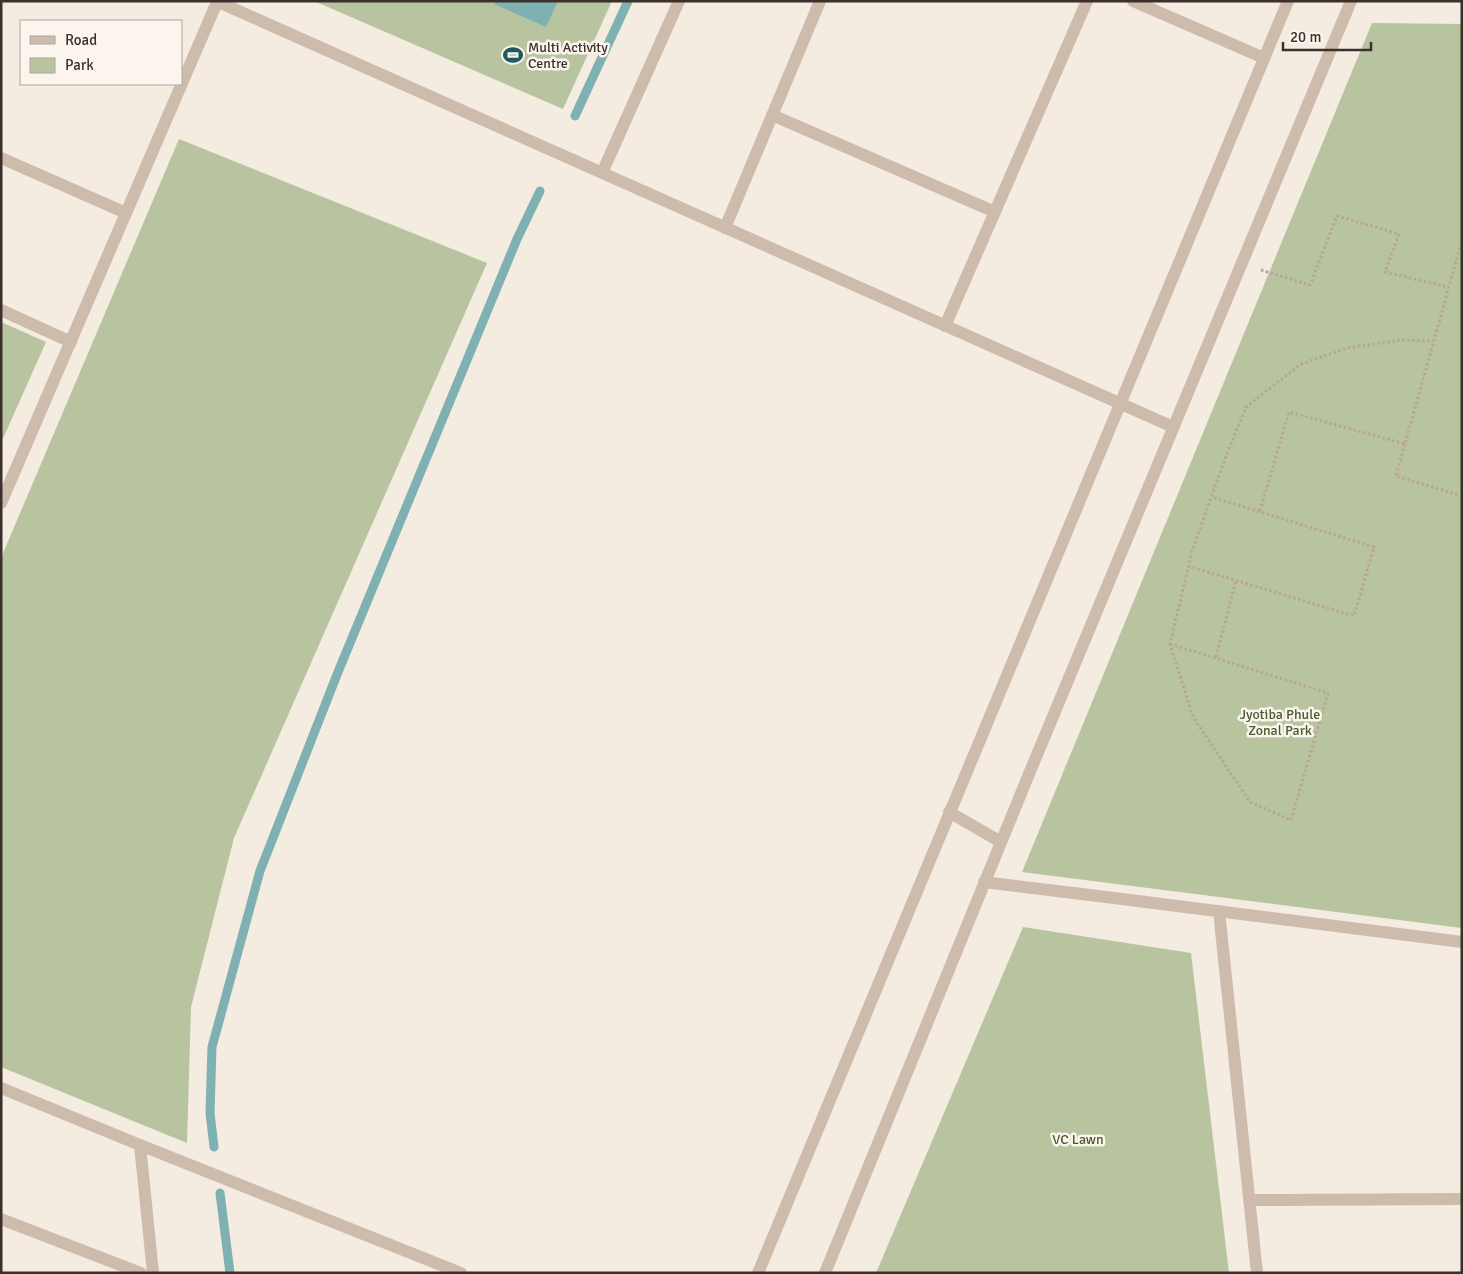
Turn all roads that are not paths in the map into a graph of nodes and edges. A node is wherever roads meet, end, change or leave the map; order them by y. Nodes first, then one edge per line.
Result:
1 (679, 1) edge
2 (820, 1) edge
3 (1087, 1) edge
4 (1133, 1) edge
5 (1288, 1) edge
6 (1351, 1) edge
7 (216, 2) edge
8 (1264, 58) junction
9 (182, 82) edge
10 (181, 85) edge
11 (772, 115) junction
12 (1, 158) edge
13 (602, 173) junction
14 (995, 212) junction
15 (126, 213) junction
16 (725, 228) junction
17 (1, 310) edge
18 (945, 326) junction
19 (70, 342) junction
20 (1120, 404) junction
21 (1173, 427) junction
22 (7, 475) edge
23 (1, 503) edge
24 (949, 812) junction
25 (1001, 842) junction
26 (984, 882) junction
27 (1219, 911) junction
28 (1462, 942) edge
29 (1, 1088) edge
30 (140, 1145) junction
31 (1462, 1199) edge
32 (1249, 1200) junction
33 (1, 1219) edge
34 (141, 1273) edge
35 (153, 1273) edge
36 (461, 1273) edge
37 (758, 1273) edge
38 (825, 1273) edge
39 (1257, 1273) edge

1 - 13 street
2 - 11 street
3 - 14 street
4 - 8 street
5 - 8 street
6 - 21 street
7 - 9 street
7 - 13 street
8 - 20 street
10 - 15 street
11 - 14 street
11 - 16 street
12 - 15 street
13 - 16 street
14 - 18 street
15 - 19 street
16 - 18 street
17 - 19 street
18 - 20 street
19 - 22 street
20 - 21 street
20 - 24 street
21 - 25 street
22 - 23 street
24 - 25 street
24 - 37 street
25 - 26 street
26 - 27 street
26 - 38 street
27 - 28 street
27 - 32 street
29 - 30 street
30 - 35 street
30 - 36 street
31 - 32 street
32 - 39 street
33 - 34 street

